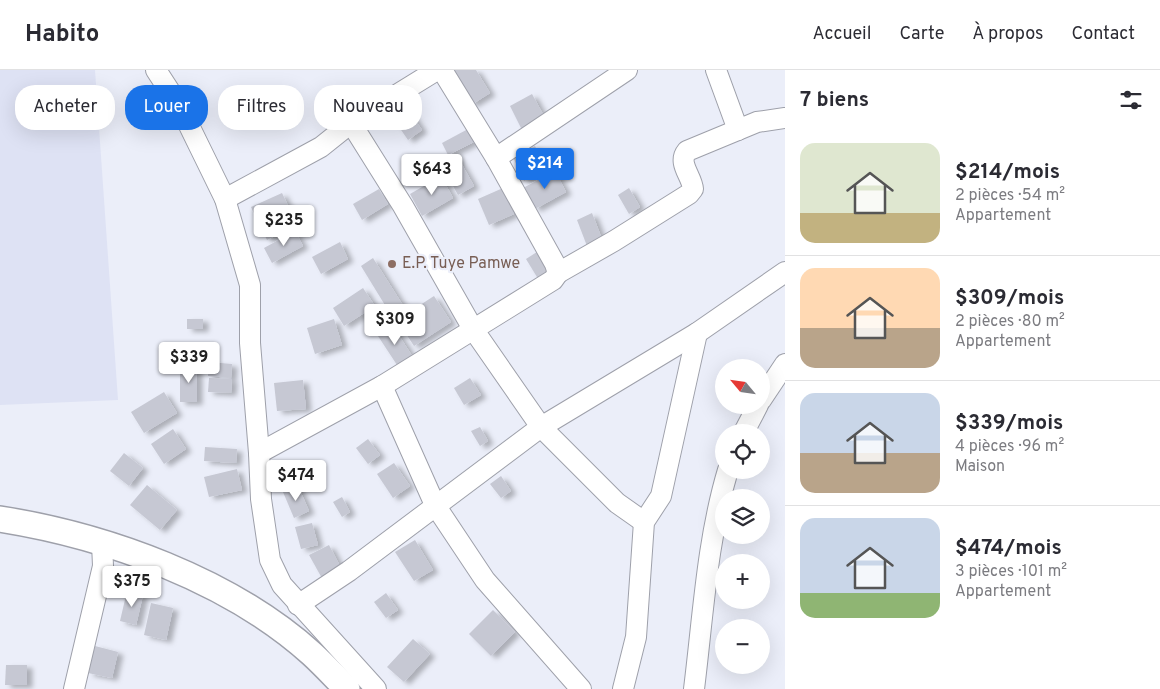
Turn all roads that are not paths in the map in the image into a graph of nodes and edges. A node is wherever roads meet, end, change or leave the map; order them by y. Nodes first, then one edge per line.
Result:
1 (156, 70) edge
2 (437, 70) edge
3 (442, 70) edge
4 (627, 70) edge
5 (716, 70) edge
6 (413, 85) edge
7 (785, 118) edge
8 (342, 130) edge
9 (355, 130) edge
10 (738, 130) junction
11 (496, 158) junction
12 (226, 199) junction
13 (785, 272) edge
14 (558, 273) junction
15 (473, 329) junction
16 (697, 333) junction
17 (785, 364) edge
18 (382, 386) junction
19 (770, 386) edge
20 (541, 427) junction
21 (259, 453) junction
22 (725, 479) edge
23 (435, 505) junction
24 (0, 519) edge
25 (644, 522) junction
26 (102, 543) junction
27 (298, 605) junction
28 (74, 689) edge
29 (347, 689) edge
30 (376, 689) edge
31 (581, 689) edge
32 (623, 689) edge
33 (694, 689) edge

1 - 12 street
2 - 6 street
3 - 11 street
4 - 11 street
5 - 10 street
7 - 10 street
8 - 12 street
9 - 15 street
10 - 14 street
11 - 14 street
12 - 21 street
13 - 16 street
14 - 15 street
15 - 18 street
15 - 20 street
16 - 20 street
16 - 25 street
17 - 19 street
18 - 21 street
18 - 23 street
20 - 23 street
20 - 25 street
21 - 27 street
22 - 33 street
23 - 27 street
23 - 31 street
24 - 26 main road
25 - 32 street
26 - 28 street
26 - 29 main road
27 - 30 street

